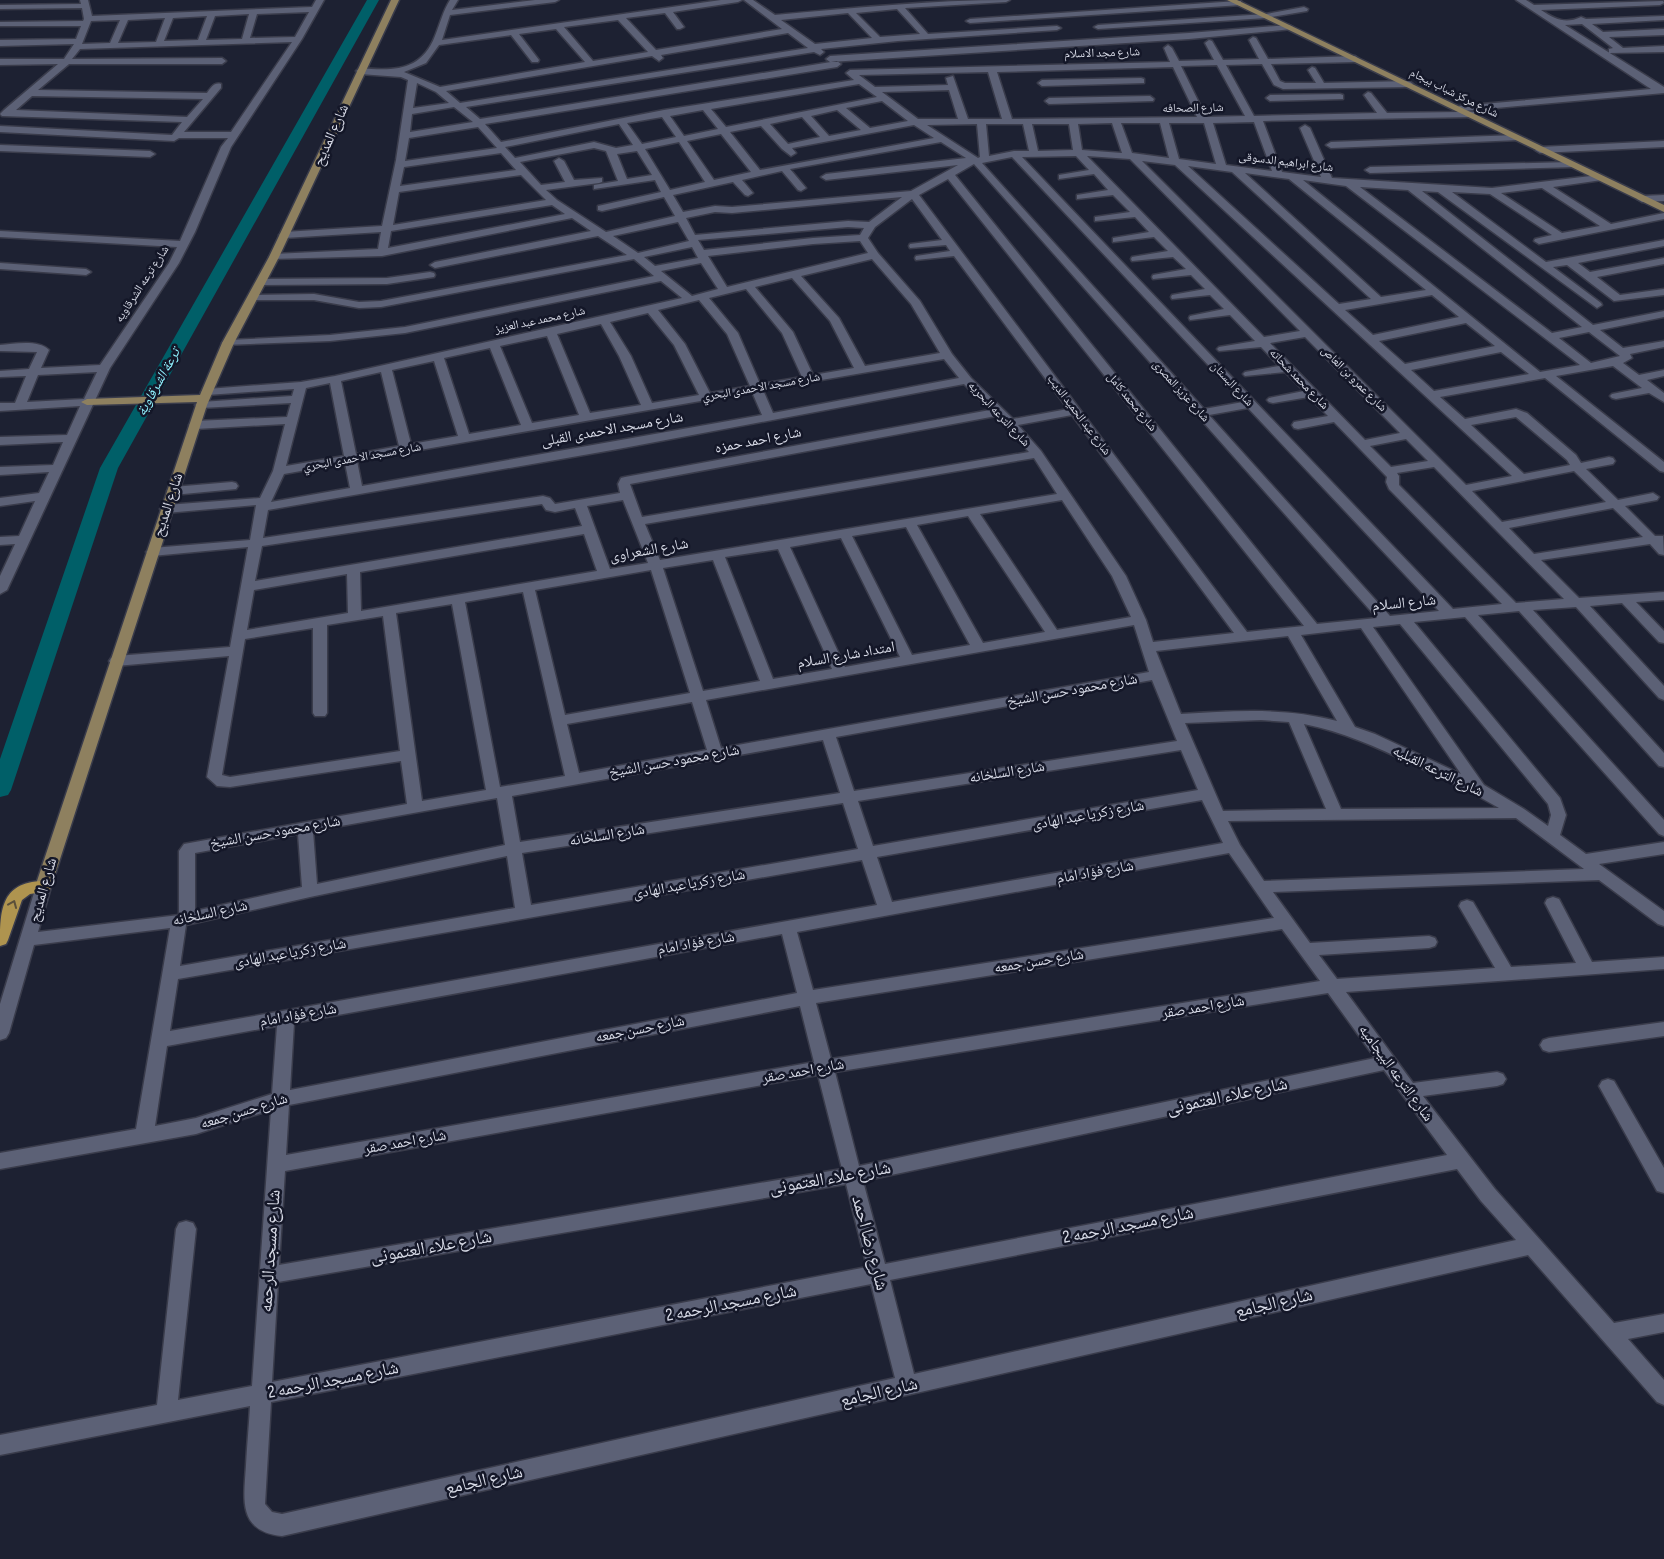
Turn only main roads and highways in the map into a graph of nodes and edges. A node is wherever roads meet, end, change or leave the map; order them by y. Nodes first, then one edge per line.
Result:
1 (395, 0) edge
2 (1235, 2) edge
3 (1664, 210) edge
4 (204, 398) junction
5 (87, 402) road end
6 (43, 887) joint
7 (0, 940) edge

1 - 4 main road, شارع المديح
2 - 3 main road, شارع مركز شباب بيجام
4 - 5 main road
4 - 6 main road, شارع المديح
7 -> 6 highway

